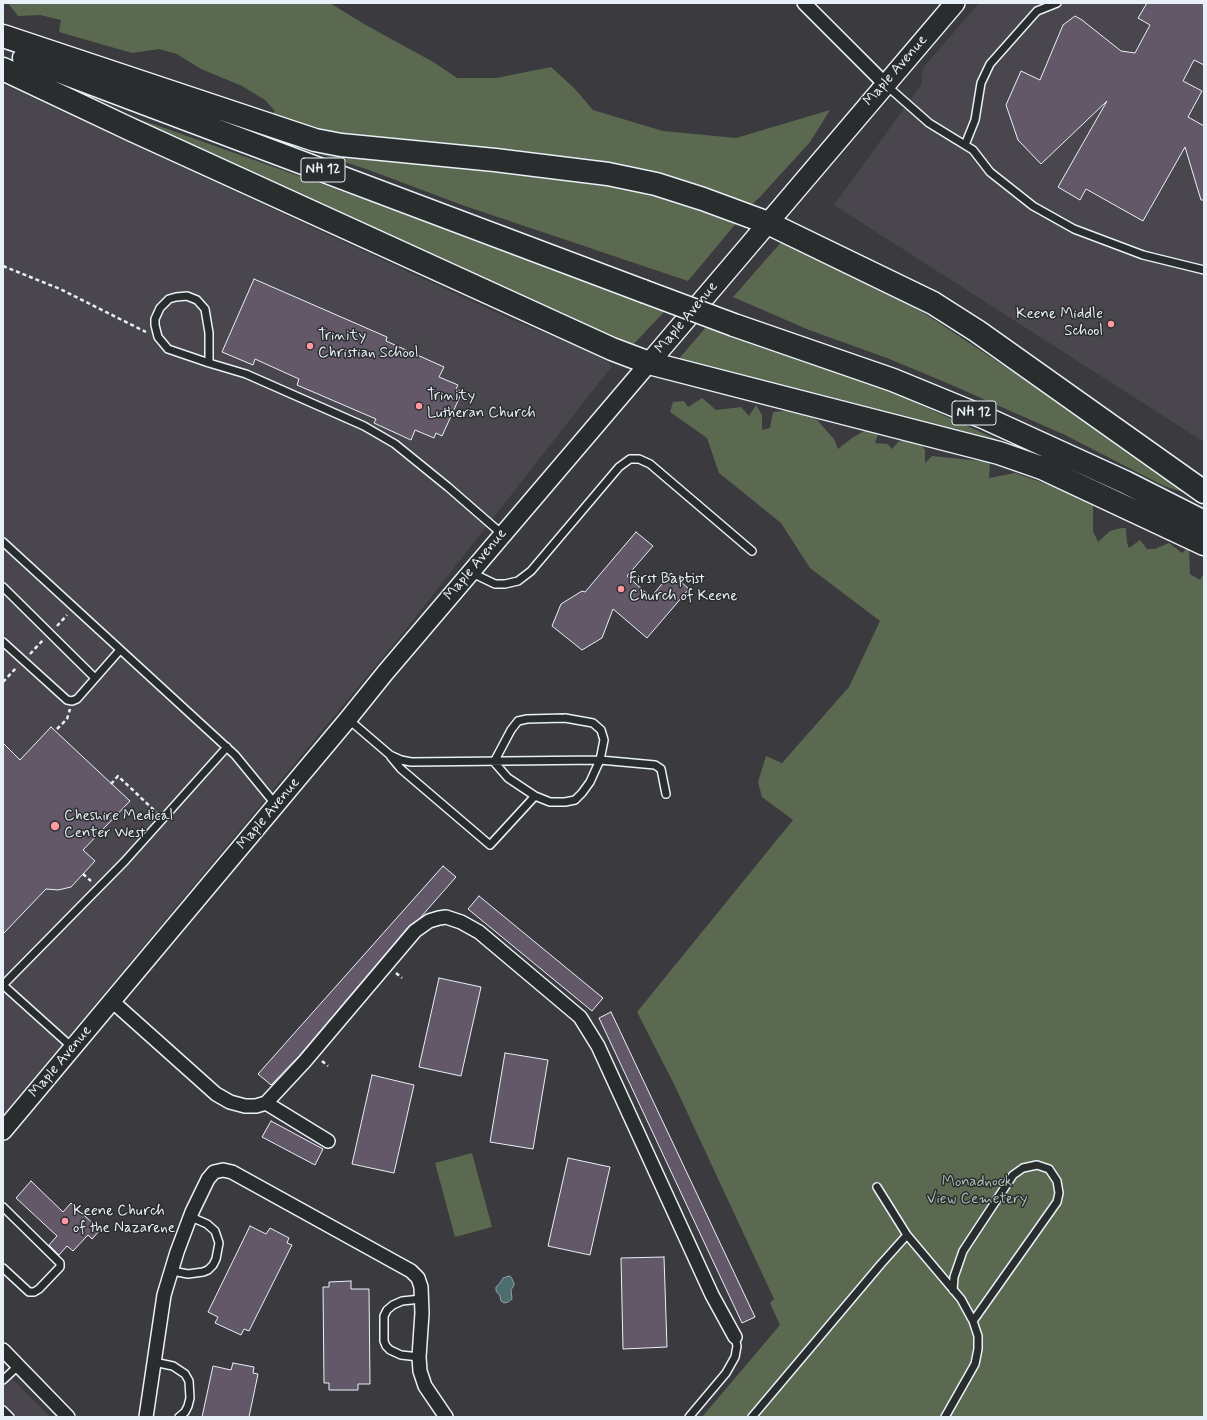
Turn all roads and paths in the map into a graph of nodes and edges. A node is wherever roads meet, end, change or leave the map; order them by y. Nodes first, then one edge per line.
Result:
1 (804, 3) edge
2 (955, 3) edge
3 (1057, 3) edge
4 (3, 36) edge
5 (3, 50) edge
6 (3, 69) edge
7 (885, 84) junction
8 (965, 145) junction
9 (768, 223) junction
10 (3, 266) edge
11 (1204, 270) edge
12 (158, 337) junction
13 (209, 363) junction
14 (649, 363) junction
15 (1204, 492) edge
16 (1204, 522) edge
17 (502, 534) junction
18 (4, 544) edge
19 (1204, 544) edge
20 (752, 551) dead end
21 (470, 572) junction
22 (3, 587) edge
23 (70, 612) dead end
24 (55, 628) dead end
25 (44, 639) dead end
26 (3, 642) edge
27 (120, 650) junction
28 (28, 655) dead end
29 (19, 665) dead end
30 (96, 678) junction
31 (3, 682) edge
32 (72, 701) junction
33 (348, 719) junction
34 (57, 729) dead end
35 (227, 747) junction
36 (390, 755) junction
37 (600, 760) junction
38 (494, 762) junction
39 (111, 784) dead end
40 (666, 794) dead end
41 (535, 796) junction
42 (276, 805) junction
43 (163, 818) junction
44 (83, 874) dead end
45 (91, 881) dead end
46 (3, 985) edge
47 (112, 1001) junction
48 (73, 1048) junction
49 (266, 1103) junction
50 (3, 1131) edge
51 (328, 1141) dead end
52 (877, 1187) dead end
53 (5, 1212) edge
54 (191, 1217) junction
55 (907, 1235) junction
56 (3, 1268) edge
57 (172, 1271) junction
58 (953, 1290) junction
59 (421, 1299) junction
60 (973, 1321) junction
61 (735, 1336) joint
62 (3, 1350) edge
63 (419, 1356) junction
64 (154, 1362) junction
65 (18, 1366) junction
66 (3, 1380) edge
67 (3, 1410) edge
68 (443, 1416) edge
69 (10, 1417) edge
70 (68, 1417) edge
71 (146, 1417) edge
72 (179, 1417) edge
73 (689, 1417) edge
74 (752, 1417) edge
75 (945, 1417) edge

1 - 7 street
2 - 7 main road, Maple Avenue
3 - 8 lane
4 - 9 highway
5 - 16 highway, NH 12, bridge
6 - 14 highway
7 - 8 lane
7 - 9 main road, Maple Avenue
8 - 11 lane
9 - 14 main road, Maple Avenue
9 - 15 highway
10 - 12 path
12 - 13 lane
12 - 13 lane
13 - 17 lane
14 - 17 street, Maple Avenue
14 - 19 highway
17 - 21 street, Maple Avenue
18 - 27 lane
20 - 21 lane
21 - 33 street, Maple Avenue
22 - 30 lane
23 - 24 path
25 - 28 path
26 - 32 lane
27 - 30 lane
27 - 35 lane
29 - 31 path
30 - 32 lane
32 - 34 path
33 - 36 lane
33 - 42 street, Maple Avenue
35 - 42 lane
35 - 43 lane
36 - 38 lane
36 - 41 lane
37 - 38 lane
37 - 38 lane
37 - 40 lane
37 - 41 lane
38 - 41 lane
39 - 43 path
42 - 47 street, Maple Avenue
43 - 46 lane
44 - 45 path
46 - 48 lane
47 - 48 street, Maple Avenue
47 - 49 street
48 - 50 street, Maple Avenue
49 - 51 street
49 - 61 street
52 - 55 lane
53 - 56 lane
54 - 57 street
54 - 57 lane
54 - 59 street
55 - 58 lane
55 - 74 lane
57 - 64 street
58 - 60 lane
58 - 60 lane
59 - 63 street
59 - 63 lane
60 - 75 lane
61 - 73 lane
62 - 65 street
63 - 68 street
64 - 71 street
64 - 72 lane
65 - 66 lane
65 - 70 street
67 - 69 lane

